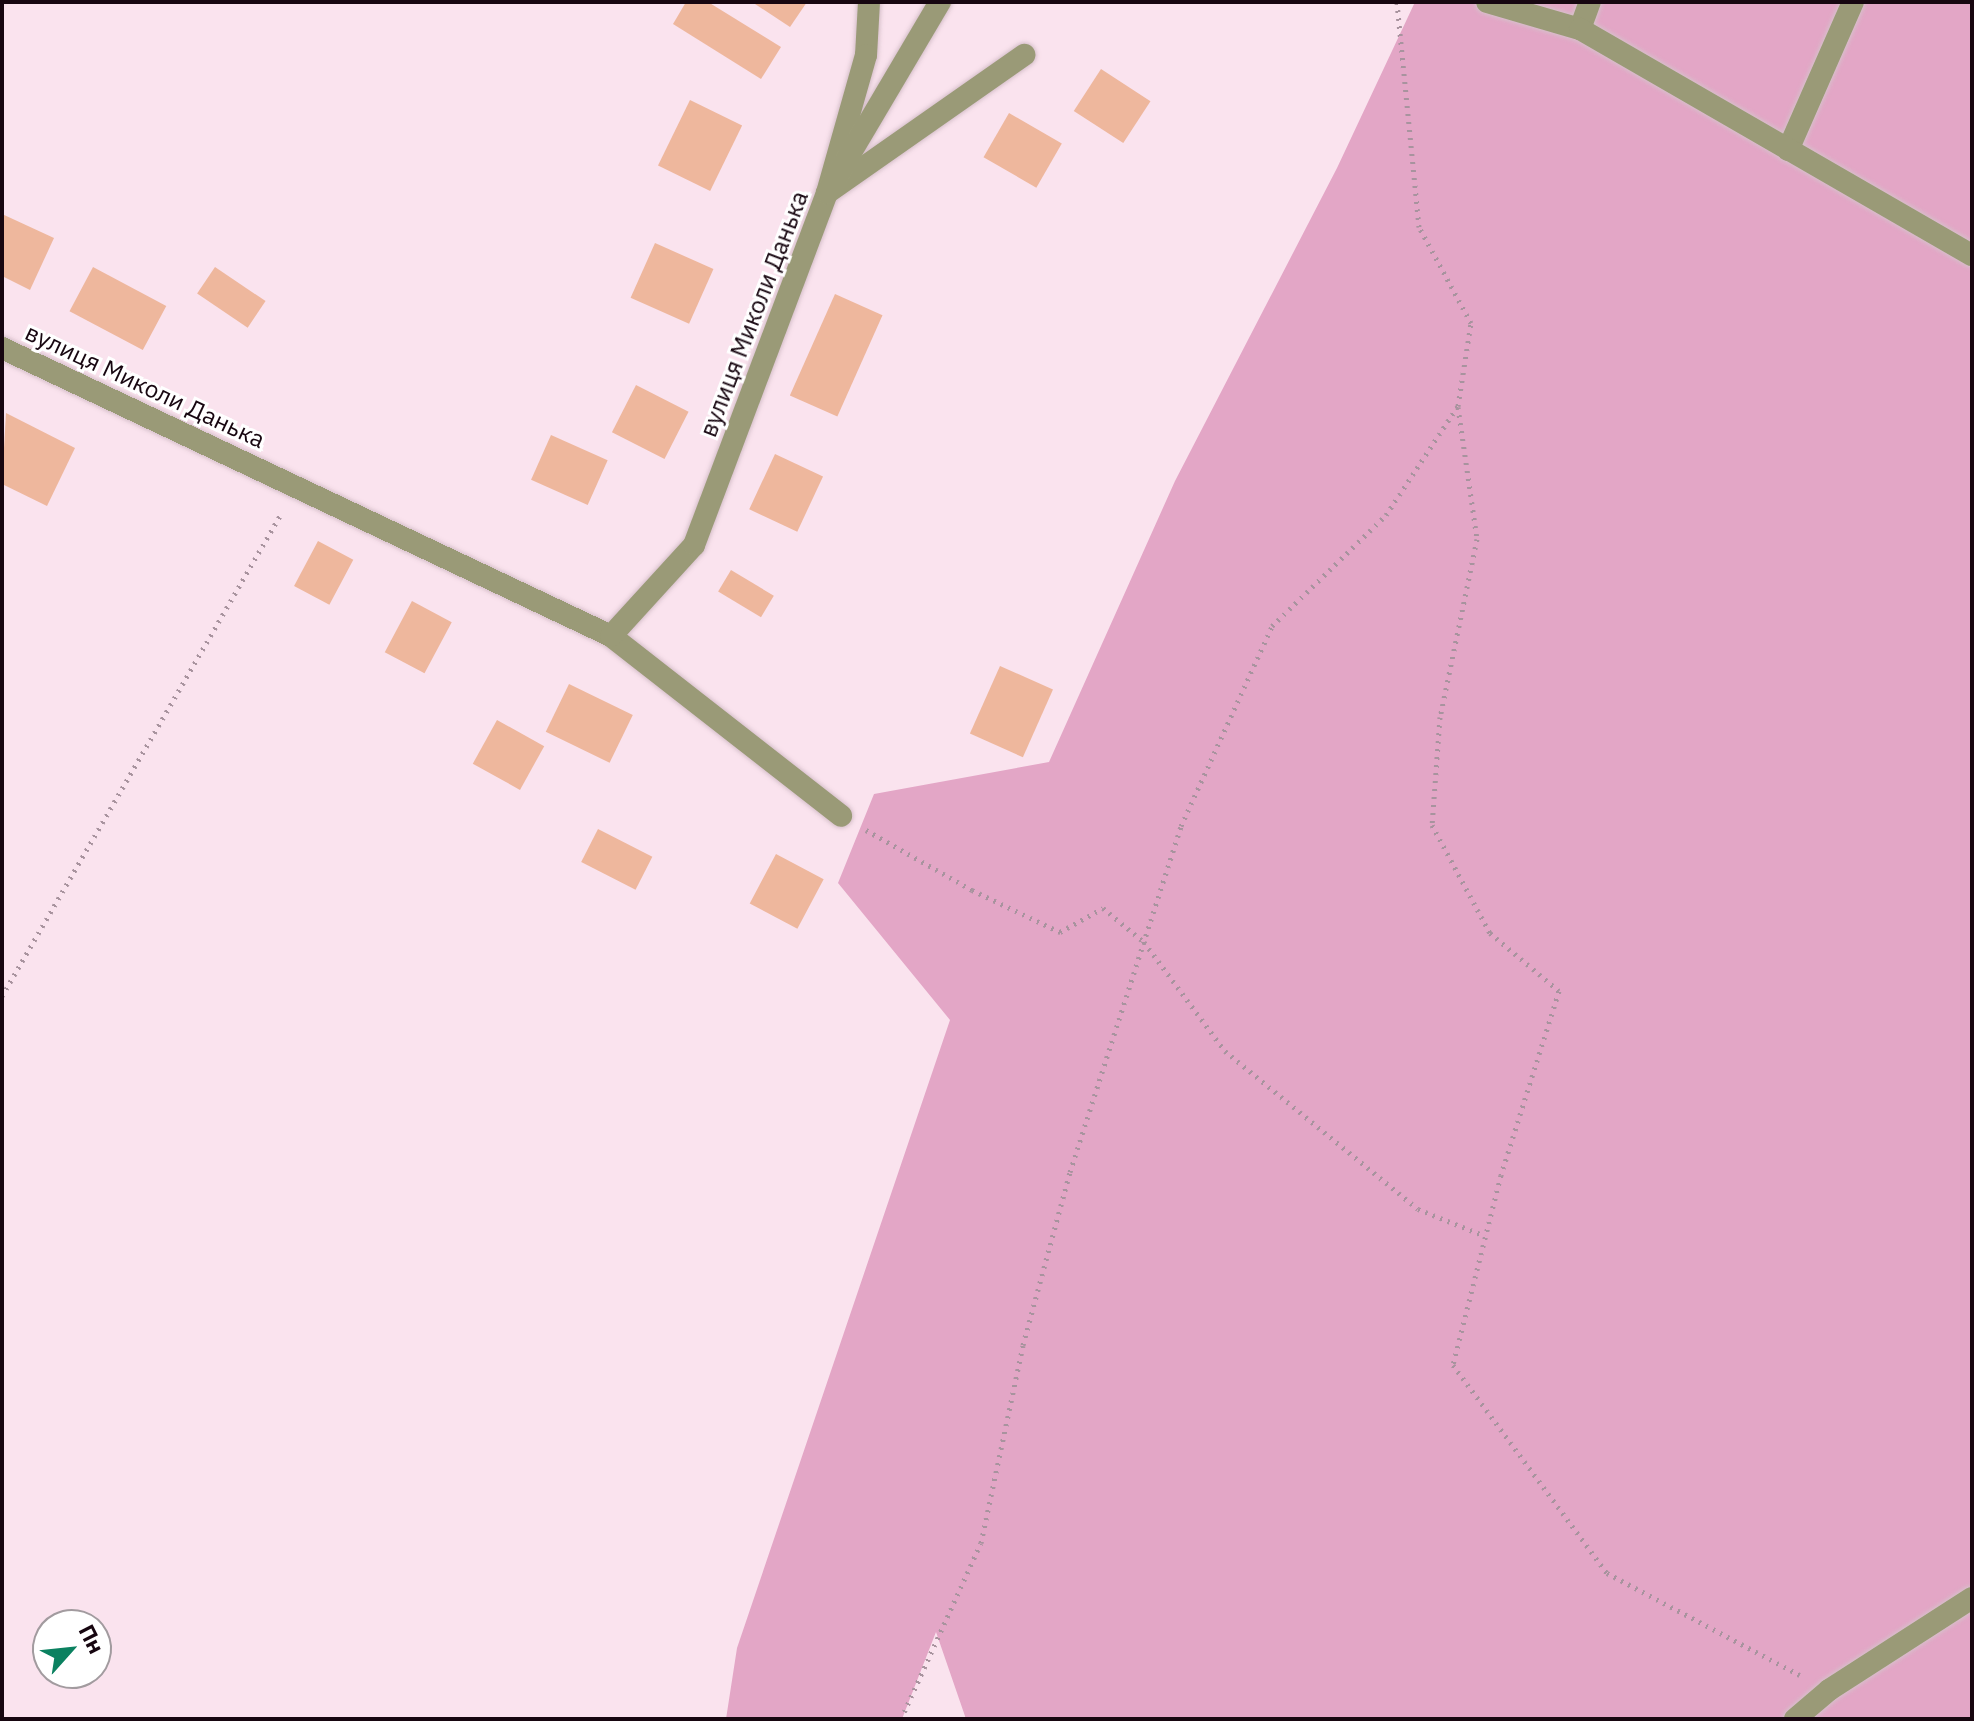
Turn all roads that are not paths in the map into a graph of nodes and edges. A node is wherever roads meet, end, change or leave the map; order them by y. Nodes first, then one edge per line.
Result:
1 (869, 2) edge
2 (940, 2) edge
3 (1487, 2) edge
4 (1590, 2) edge
5 (1853, 2) edge
6 (1580, 29) junction
7 (1024, 55) dead end
8 (1788, 150) junction
9 (827, 193) junction
10 (1972, 255) edge
11 (2, 348) edge
12 (611, 636) junction
13 (841, 816) road end
14 (1972, 1598) edge
15 (1795, 1719) edge

1 - 9 street
2 - 9 street, вулиця Миколи Данька
3 - 6 street
4 - 6 street
5 - 8 street
6 - 8 street
7 - 9 street
8 - 10 street
9 - 12 street, вулиця Миколи Данька
11 - 12 street, вулиця Миколи Данька
12 - 13 street, вулиця Миколи Данька
14 - 15 street

